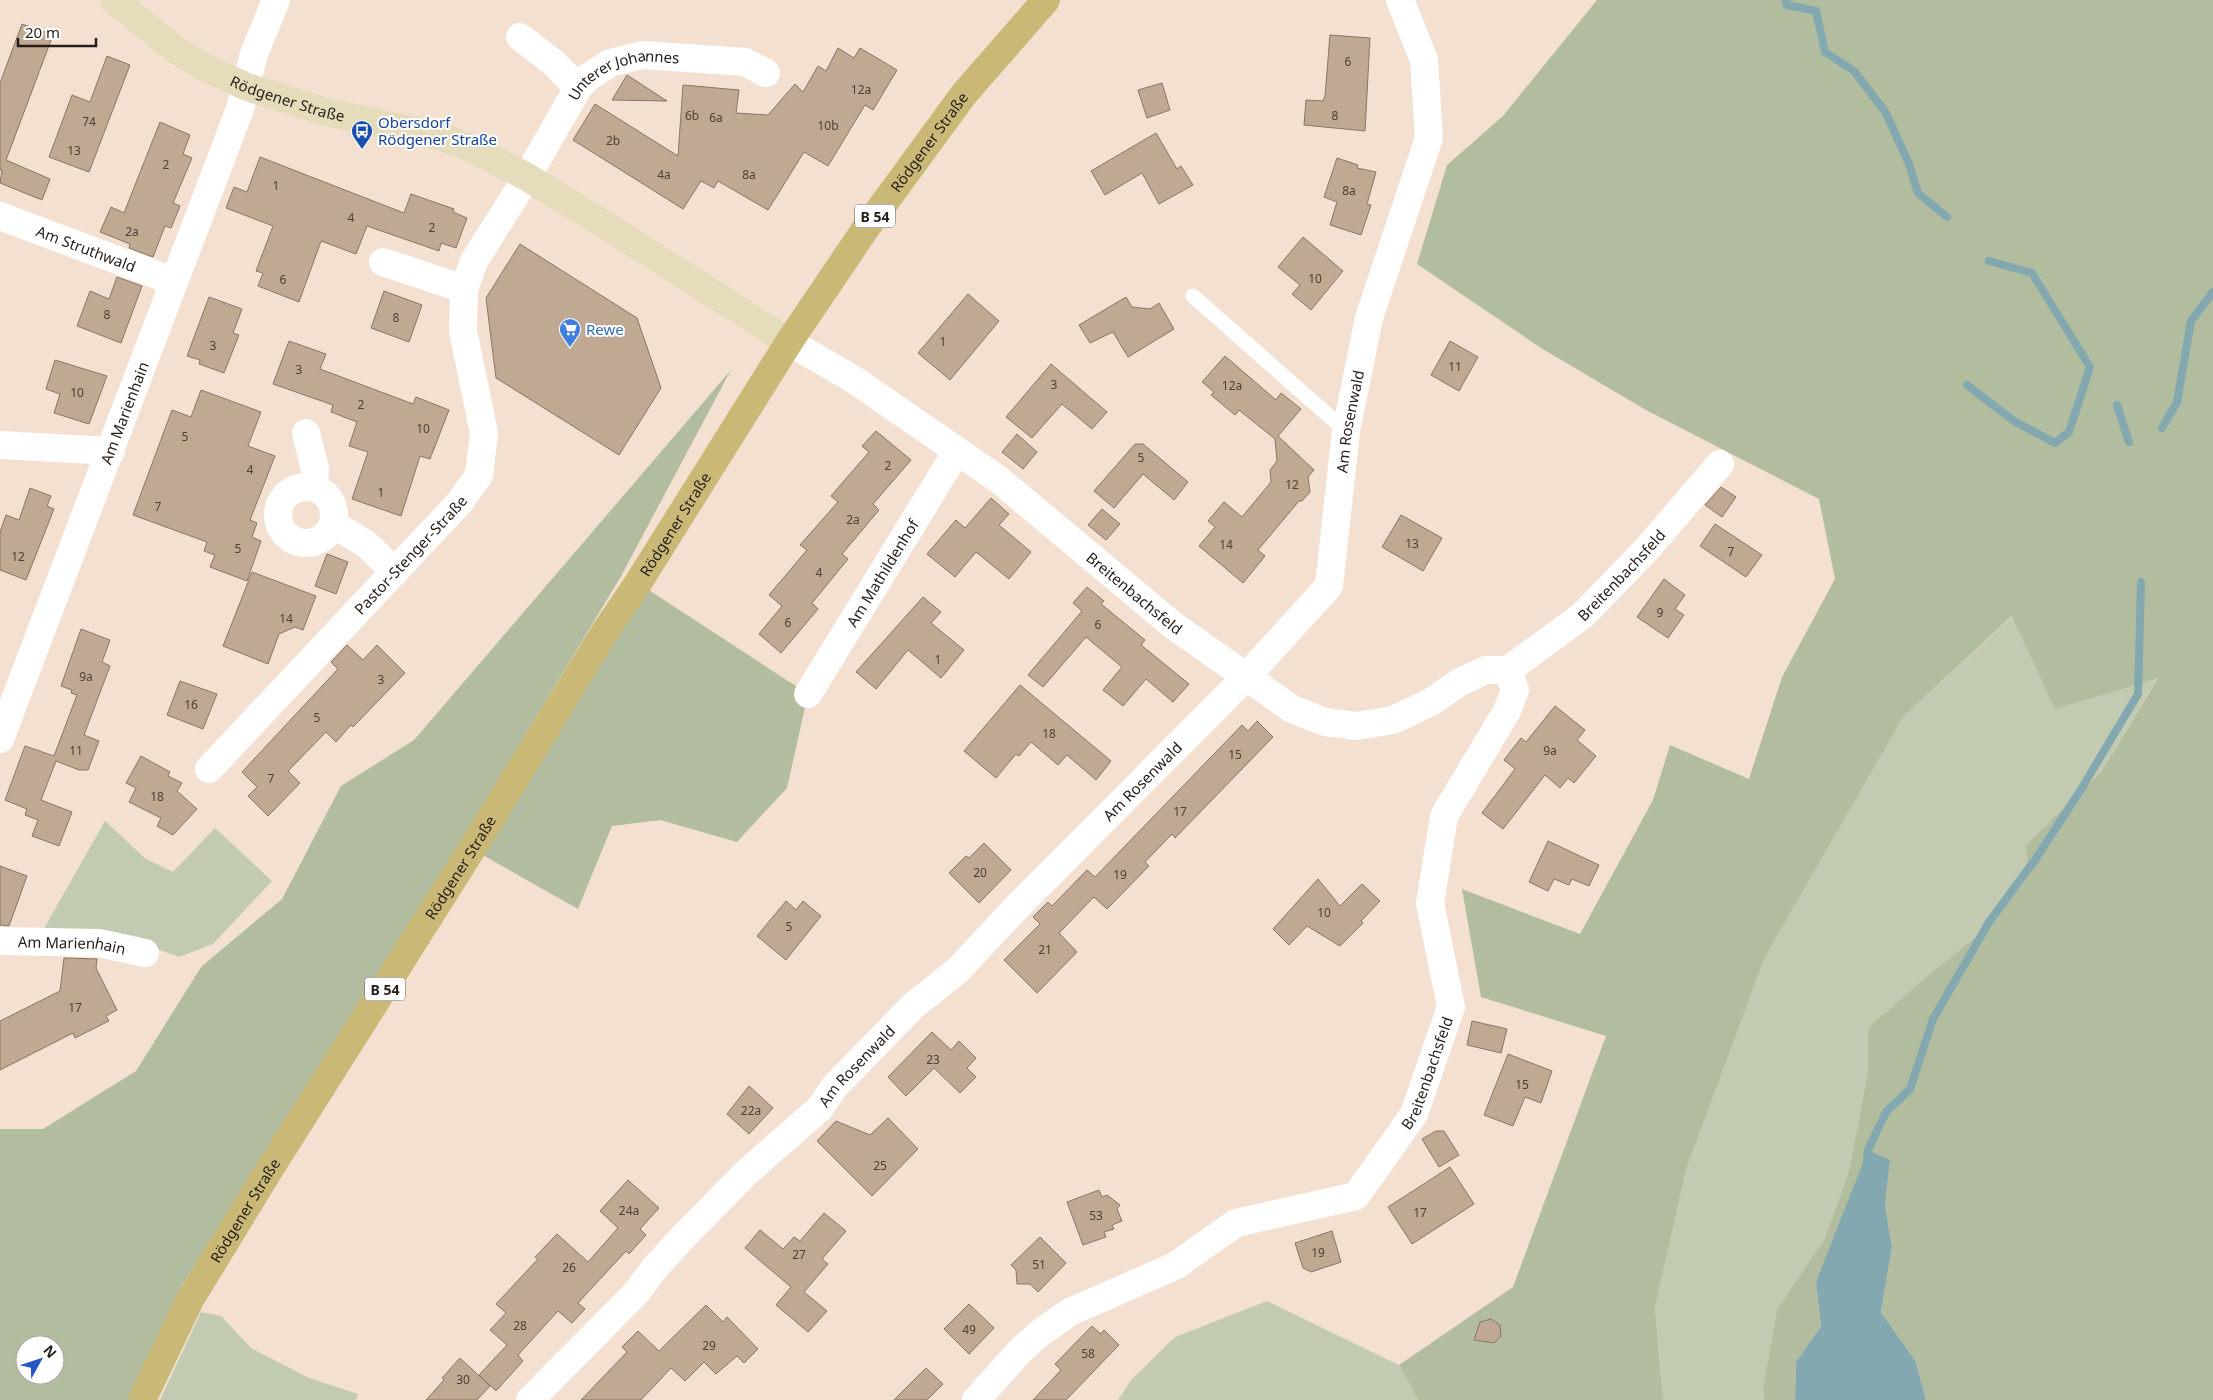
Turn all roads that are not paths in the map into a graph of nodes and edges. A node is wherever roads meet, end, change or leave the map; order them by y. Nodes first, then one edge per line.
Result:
1 (114, 0) edge
2 (276, 0) edge
3 (1046, 0) edge
4 (1400, 0) edge
5 (520, 37) dead end
6 (766, 74) dead end
7 (246, 87) junction
8 (578, 88) junction
9 (527, 177) junction
10 (0, 216) edge
11 (383, 262) dead end
12 (173, 281) junction
13 (464, 289) junction
14 (1193, 296) dead end
15 (789, 342) junction
16 (1346, 431) junction
17 (306, 433) dead end
18 (0, 446) edge
19 (958, 451) junction
20 (111, 452) junction
21 (1720, 464) dead end
22 (314, 487) junction
23 (333, 524) junction
24 (395, 572) junction
25 (1508, 670) junction
26 (1246, 677) junction
27 (808, 694) dead end
28 (0, 738) edge
29 (208, 769) dead end
30 (0, 941) edge
31 (145, 953) dead end
32 (142, 1400) edge
33 (530, 1400) edge
34 (976, 1400) edge

1 - 7 main road, Rödgener Straße
2 - 7 street, Am Marienhain
3 - 15 main road, Rödgener Straße / B 54
4 - 16 street, Am Rosenwald
5 - 8 street
6 - 8 street, Unterer Johannes
7 - 9 main road, Rödgener Straße
7 - 12 street, Am Marienhain
8 - 9 street, Unterer Johannes
9 - 13 street, Pastor-Stenger-Straße
9 - 15 main road, Rödgener Straße
10 - 12 street, Am Struthwald
11 - 13 street
12 - 20 street, Am Marienhain
13 - 24 street, Pastor-Stenger-Straße
14 - 16 lane
15 - 19 street, Breitenbachsfeld
15 - 32 main road, Rödgener Straße / B 54
16 - 26 street, Am Rosenwald
17 - 22 street
18 - 20 street
19 - 26 street, Breitenbachsfeld
19 - 27 street, Am Mathildenhof
20 - 28 street, Am Marienhain
21 - 25 street, Breitenbachsfeld
22 - 23 street
22 - 23 street
23 - 24 street
24 - 29 street, Pastor-Stenger-Straße
25 - 26 street, Breitenbachsfeld
25 - 34 street, Breitenbachsfeld
26 - 33 street, Am Rosenwald
30 - 31 street, Am Marienhain

